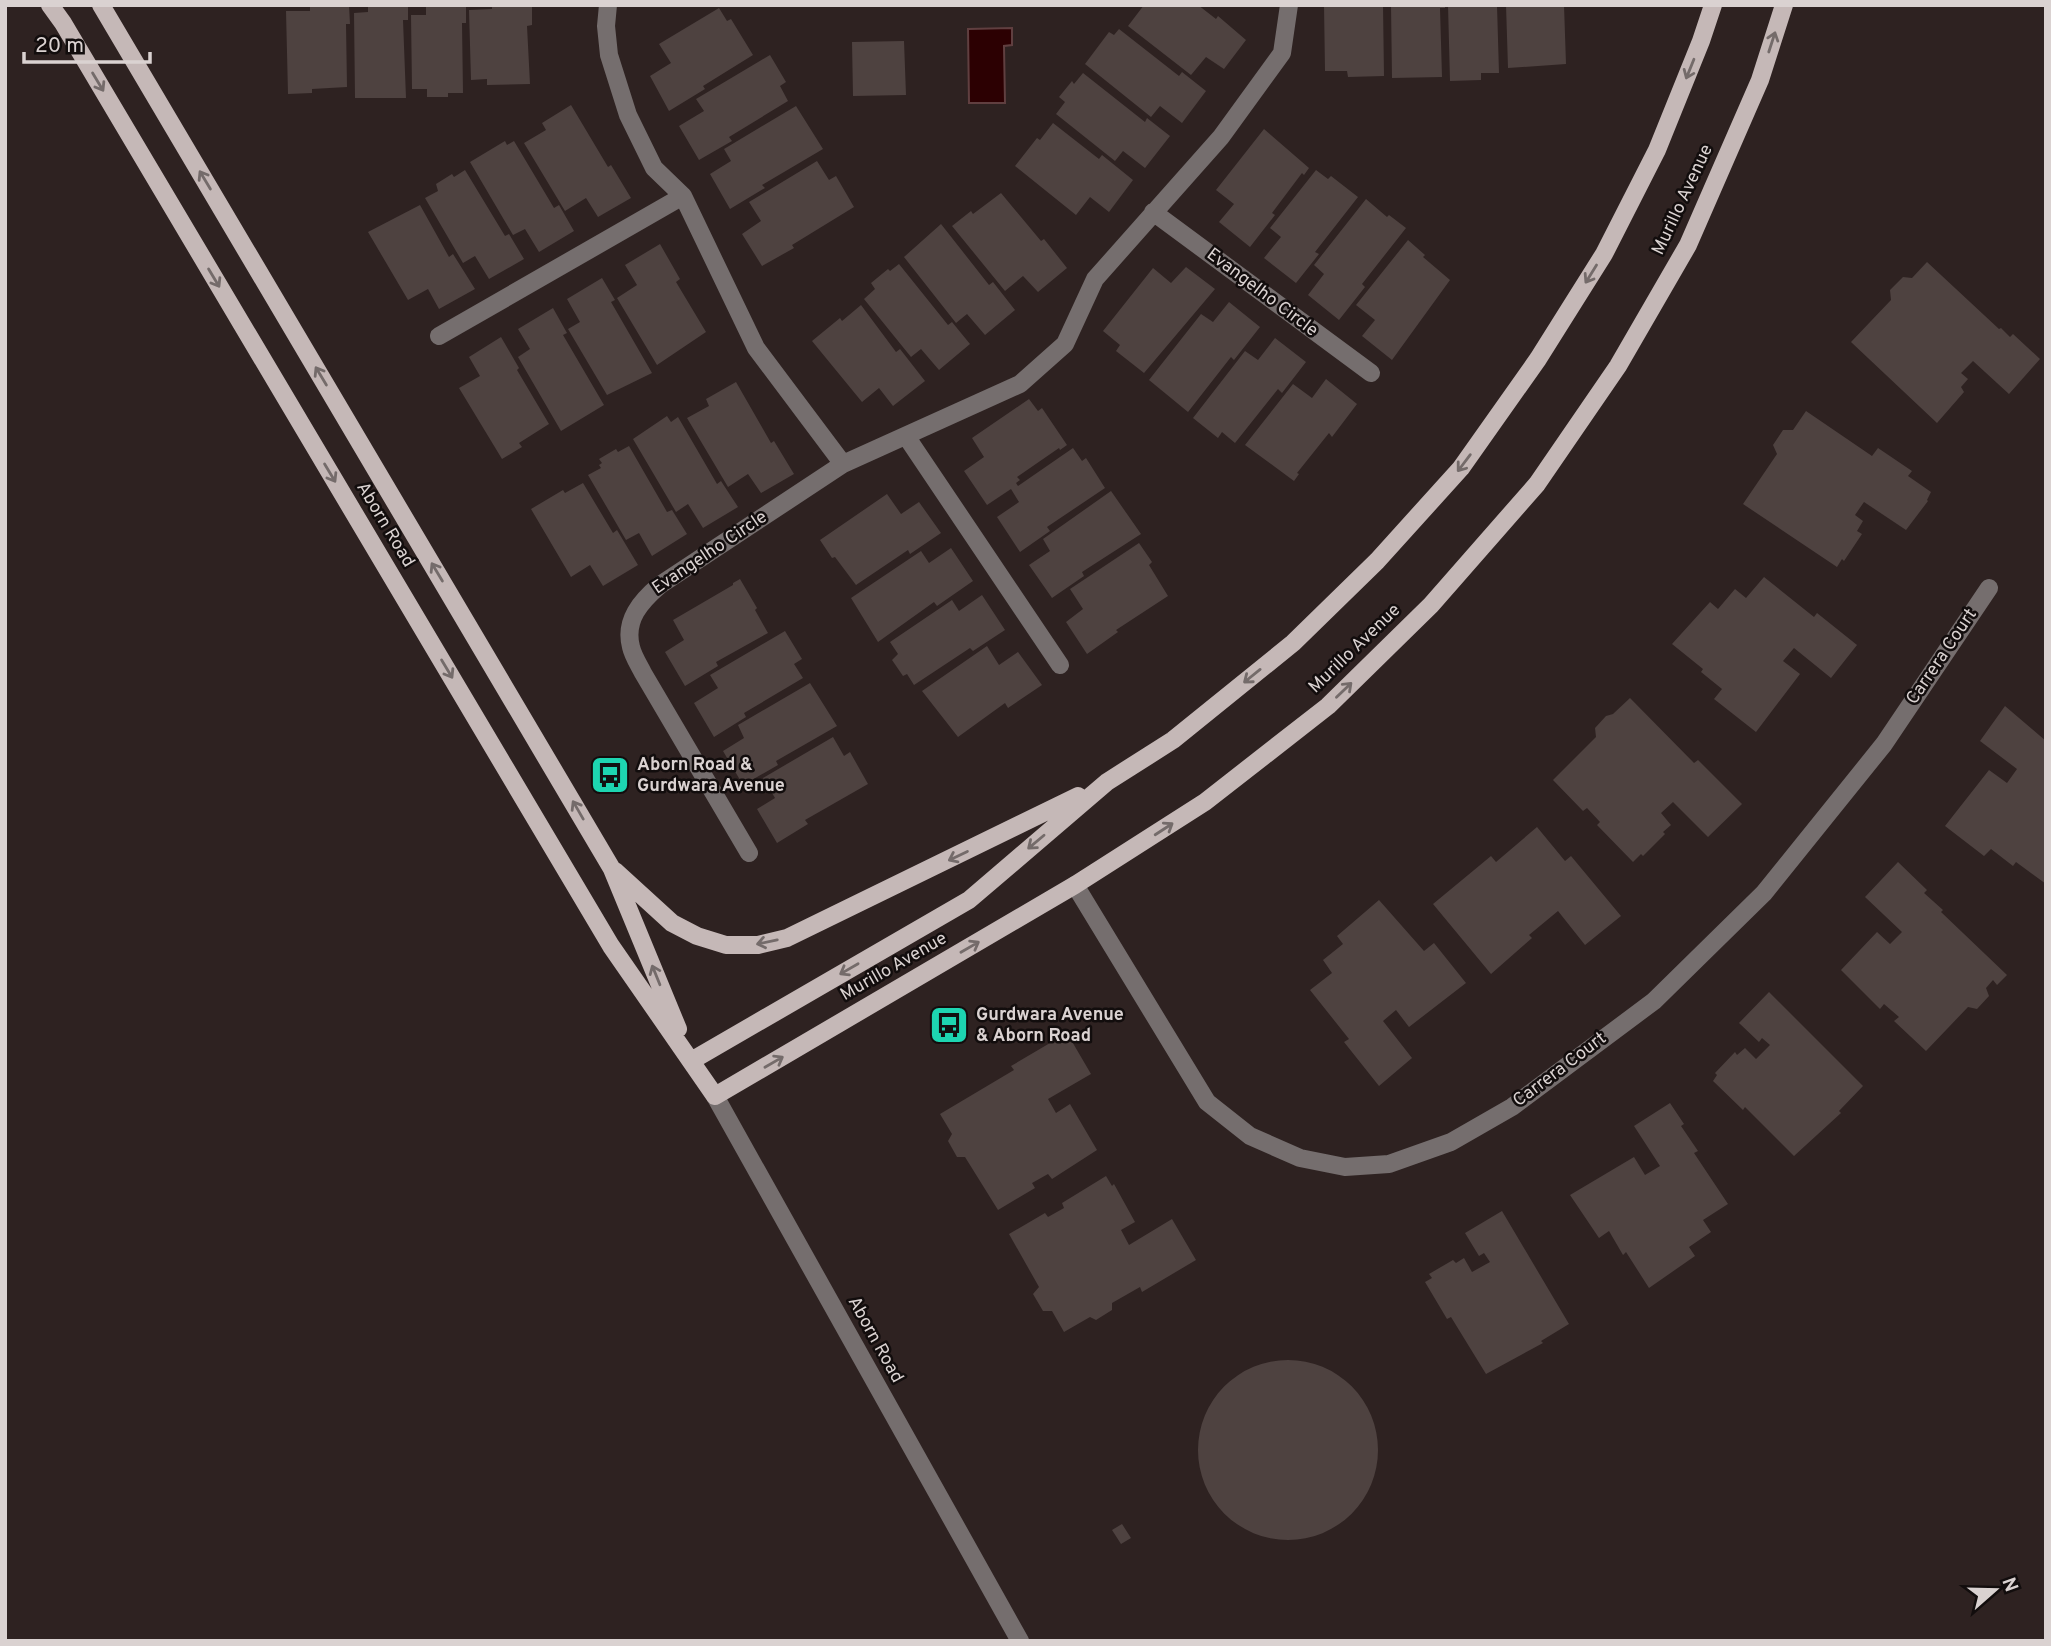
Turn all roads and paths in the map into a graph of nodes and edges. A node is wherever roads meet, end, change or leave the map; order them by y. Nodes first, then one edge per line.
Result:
1 (50, 5) edge
2 (101, 5) edge
3 (608, 5) edge
4 (1289, 5) edge
5 (1713, 5) edge
6 (1784, 5) edge
7 (683, 195) junction
8 (1153, 212) junction
9 (439, 336) dead end
10 (1371, 373) dead end
11 (906, 436) junction
12 (843, 464) junction
13 (1989, 588) dead end
14 (1060, 665) dead end
15 (1107, 782) junction
16 (749, 853) dead end
17 (612, 869) junction
18 (1075, 885) junction
19 (691, 1061) junction
20 (715, 1096) junction
21 (1020, 1641) edge

1 -> 19 main road, Aborn Road
17 -> 2 main road, Aborn Road
3 - 7 street
4 - 8 street, Evangelho Circle
5 -> 15 main road, Murillo Avenue
18 -> 6 main road, Murillo Avenue
7 - 9 street
7 - 12 street
8 - 10 street, Evangelho Circle
8 - 11 street, Evangelho Circle
11 - 12 street, Evangelho Circle
11 - 14 street
12 - 16 street, Evangelho Circle
13 - 18 street, Carrera Court
15 -> 17 main road
15 -> 19 main road, Murillo Avenue
19 -> 17 main road, Aborn Road
20 -> 18 main road, Murillo Avenue
19 - 20 main road, Aborn Road
20 - 21 street, Aborn Road

